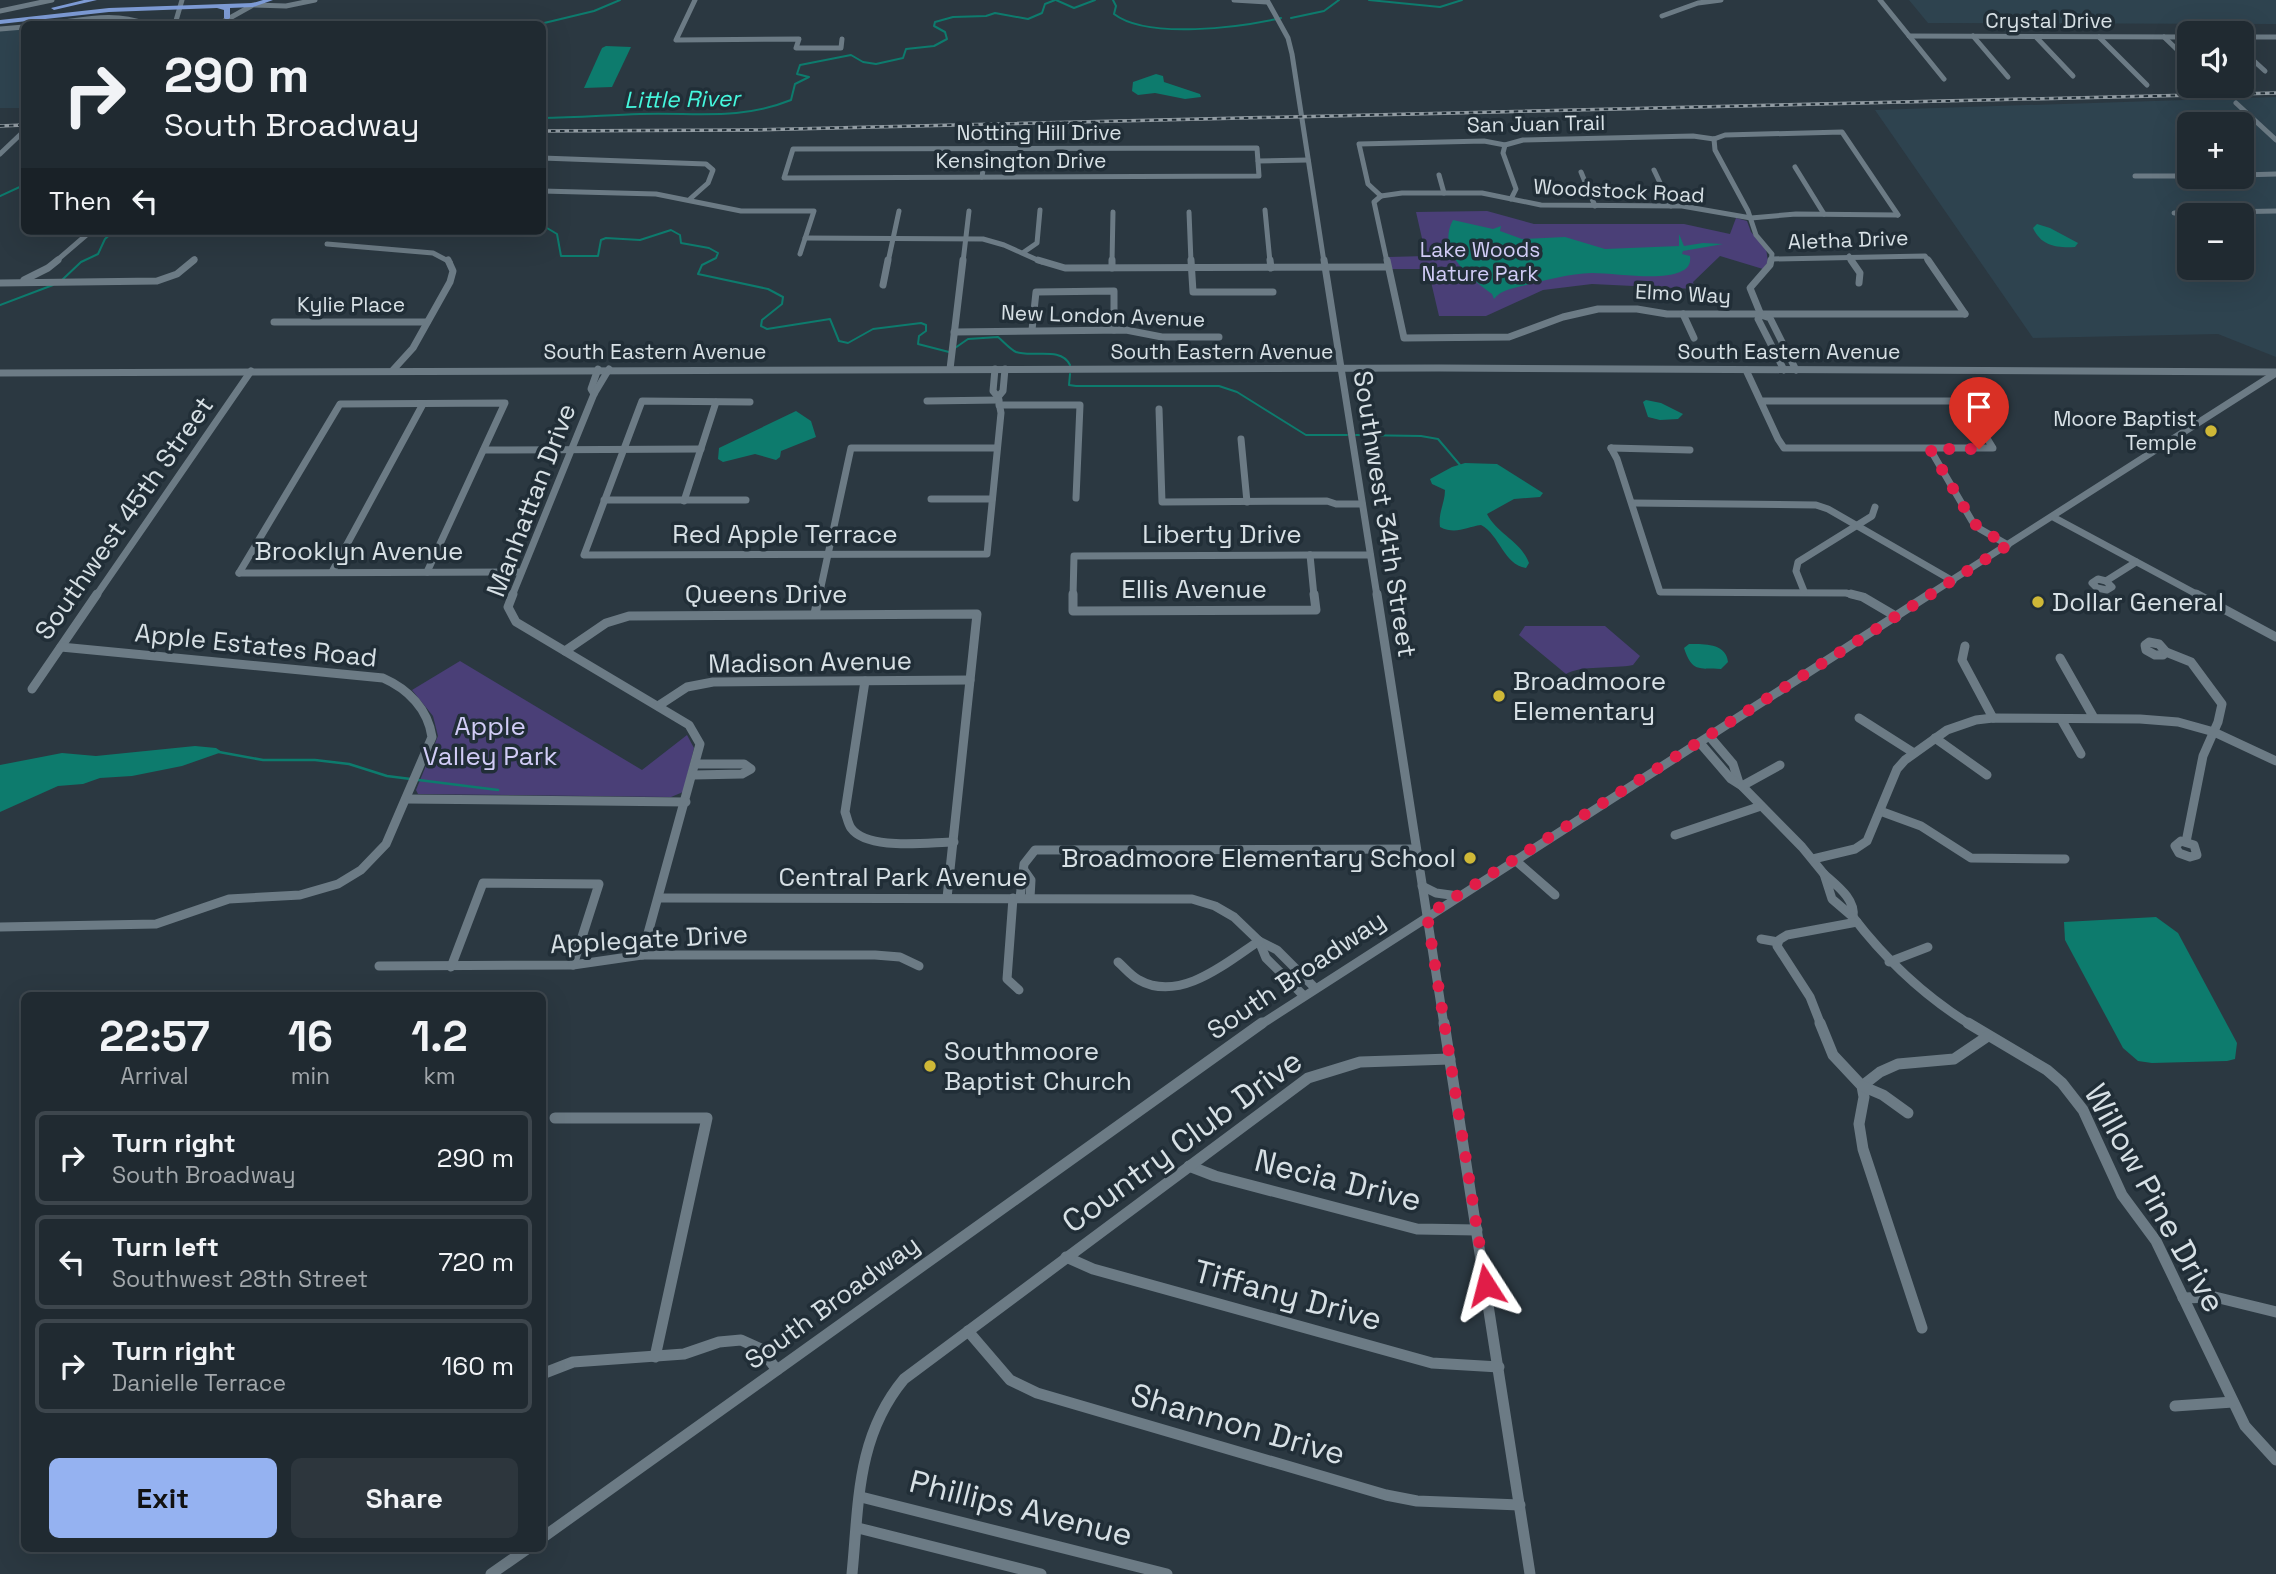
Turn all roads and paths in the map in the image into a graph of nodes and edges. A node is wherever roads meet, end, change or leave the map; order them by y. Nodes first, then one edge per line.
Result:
1 (52, 0) edge
2 (92, 0) edge
3 (159, 0) edge
4 (182, 0) edge
5 (315, 0) edge
6 (695, 0) edge
7 (1234, 0) edge
8 (1721, 0) edge
9 (1880, 0) edge
10 (1267, 1) edge
11 (273, 2) edge
12 (210, 3) edge
13 (253, 5) junction
14 (0, 10) edge
15 (15, 15) junction
16 (1662, 16) dead end
17 (228, 18) junction
18 (0, 19) edge
19 (80, 21) edge
20 (138, 21) edge
21 (176, 21) edge
22 (224, 21) edge
23 (21, 27) edge
24 (0, 29) edge
25 (1909, 36) junction
26 (1973, 36) junction
27 (2036, 37) junction
28 (2099, 37) junction
29 (2164, 37) junction
30 (2177, 37) edge
31 (2254, 37) edge
32 (2276, 37) edge
33 (842, 39) dead end
34 (2177, 49) edge
35 (2254, 61) edge
36 (2265, 71) dead end
37 (2073, 76) dead end
38 (2008, 77) dead end
39 (1944, 79) dead end
40 (2147, 85) dead end
41 (2236, 103) dead end
42 (21, 134) edge
43 (1714, 139) junction
44 (2276, 139) edge
45 (1505, 145) junction
46 (986, 149) junction
47 (0, 154) edge
48 (546, 158) edge
49 (1308, 162) junction
50 (1259, 163) junction
51 (1795, 167) dead end
52 (1654, 170) dead end
53 (1581, 172) dead end
54 (2254, 174) edge
55 (2276, 174) edge
56 (1438, 175) dead end
57 (2135, 176) dead end
58 (2177, 176) edge
59 (982, 177) junction
60 (784, 178) joint
61 (546, 191) edge
62 (1444, 192) junction
63 (1381, 196) junction
64 (690, 199) junction
65 (1511, 199) junction
66 (1671, 205) junction
67 (1595, 206) junction
68 (1040, 210) dead end
69 (1265, 210) dead end
70 (899, 211) dead end
71 (969, 211) dead end
72 (2276, 211) edge
73 (1113, 212) dead end
74 (1189, 212) dead end
75 (2174, 213) dead end
76 (1824, 214) junction
77 (1898, 215) joint
78 (1751, 218) junction
79 (86, 235) edge
80 (805, 238) junction
81 (893, 238) junction
82 (965, 238) junction
83 (327, 244) dead end
84 (1024, 252) junction
85 (800, 254) dead end
86 (1849, 256) junction
87 (195, 259) dead end
88 (1772, 259) junction
89 (1387, 264) junction
90 (1324, 265) junction
91 (1112, 268) junction
92 (1191, 268) junction
93 (1271, 268) junction
94 (0, 283) edge
95 (15, 283) junction
96 (1859, 283) dead end
97 (883, 285) dead end
98 (1273, 292) dead end
99 (1683, 314) junction
100 (1761, 314) junction
101 (1965, 314) joint
102 (274, 322) dead end
103 (427, 322) junction
104 (955, 330) junction
105 (1032, 330) junction
106 (1114, 330) junction
107 (1219, 337) dead end
108 (1693, 338) dead end
109 (413, 348) junction
110 (598, 369) junction
111 (609, 369) junction
112 (950, 369) junction
113 (995, 369) junction
114 (1005, 369) junction
115 (393, 370) junction
116 (404, 370) junction
117 (1341, 370) junction
118 (1746, 370) junction
119 (1784, 370) junction
120 (1796, 370) junction
121 (251, 371) junction
122 (0, 373) edge
123 (2276, 373) edge
124 (594, 394) junction
125 (927, 401) dead end
126 (999, 401) junction
127 (1760, 401) junction
128 (716, 402) junction
129 (750, 402) dead end
130 (423, 404) junction
131 (1159, 409) dead end
132 (1241, 439) dead end
133 (997, 448) junction
134 (1784, 448) joint
135 (1993, 448) joint
136 (571, 449) junction
137 (623, 449) junction
138 (701, 449) junction
139 (1930, 449) junction
140 (484, 450) junction
141 (1690, 450) dead end
142 (1076, 498) dead end
143 (931, 499) dead end
144 (992, 499) junction
145 (604, 500) junction
146 (746, 500) dead end
147 (684, 501) junction
148 (1362, 501) junction
149 (1247, 502) junction
150 (1632, 503) junction
151 (1875, 507) dead end
152 (2053, 517) junction
153 (1856, 526) junction
154 (2008, 545) junction
155 (828, 554) junction
156 (1310, 555) junction
157 (1370, 555) junction
158 (2136, 562) junction
159 (332, 572) junction
160 (427, 572) junction
161 (521, 572) junction
162 (239, 573) joint
163 (1953, 581) junction
164 (2106, 581) dead end
165 (1804, 592) junction
166 (1073, 611) joint
167 (814, 614) junction
168 (1897, 617) junction
169 (2276, 637) edge
170 (1965, 646) dead end
171 (61, 647) junction
172 (565, 651) junction
173 (2166, 652) dead end
174 (2060, 658) dead end
175 (865, 681) junction
176 (970, 681) junction
177 (32, 689) dead end
178 (658, 706) junction
179 (1859, 718) dead end
180 (1993, 718) junction
181 (2094, 718) junction
182 (2061, 719) junction
183 (2214, 732) junction
184 (1710, 737) junction
185 (1935, 738) junction
186 (1700, 743) junction
187 (1914, 753) junction
188 (2081, 754) dead end
189 (2276, 761) edge
190 (697, 764) junction
191 (1780, 765) dead end
192 (694, 775) junction
193 (1987, 775) dead end
194 (1740, 785) junction
195 (406, 799) junction
196 (686, 802) junction
197 (1761, 806) junction
198 (1880, 811) junction
199 (1675, 835) dead end
200 (954, 842) junction
201 (2186, 842) dead end
202 (1416, 849) junction
203 (1813, 859) junction
204 (2064, 859) dead end
205 (1515, 860) junction
206 (1422, 886) junction
207 (1555, 895) dead end
208 (1458, 896) junction
209 (659, 898) junction
210 (947, 898) junction
211 (1021, 898) junction
212 (1427, 915) junction
213 (1855, 919) junction
214 (0, 927) edge
215 (1761, 939) dead end
216 (1259, 941) junction
217 (1777, 942) junction
218 (1928, 947) dead end
219 (642, 955) junction
220 (1118, 962) dead end
221 (1889, 962) junction
222 (1290, 963) junction
223 (573, 965) junction
224 (379, 966) dead end
225 (919, 966) dead end
226 (451, 967) junction
227 (1279, 971) junction
228 (1315, 988) junction
229 (1018, 990) dead end
230 (1303, 995) junction
231 (1988, 1036) junction
232 (1450, 1059) junction
233 (1863, 1086) junction
234 (1908, 1114) dead end
235 (555, 1118) dead end
236 (1189, 1166) junction
237 (1477, 1230) junction
238 (1066, 1258) junction
239 (2183, 1298) junction
240 (2276, 1312) edge
241 (1922, 1328) dead end
242 (968, 1331) junction
243 (655, 1357) junction
244 (1499, 1367) junction
245 (777, 1370) junction
246 (546, 1372) edge
247 (2233, 1402) junction
248 (2175, 1406) dead end
249 (2276, 1460) edge
250 (861, 1497) junction
251 (1520, 1505) junction
252 (858, 1528) junction
253 (546, 1535) edge
254 (523, 1552) edge
255 (491, 1574) edge
256 (852, 1574) edge
257 (1041, 1574) edge
258 (1167, 1574) edge
259 (1531, 1574) edge

1 - 14 street
2 - 15 highway
3 - 15 highway
4 - 21 street
5 - 11 street
6 - 33 street
7 - 10 street
8 - 16 street
9 - 25 street
10 - 49 street, Southwest 34th Street
11 - 13 highway
12 - 13 highway
12 - 17 highway
12 - 18 highway
13 - 17 street
15 - 18 highway
17 - 22 street
19 - 20 street
23 - 24 street
25 - 26 street, Crystal Drive
25 - 39 street
26 - 27 street, Crystal Drive
26 - 38 street
27 - 28 street, Crystal Drive
27 - 37 street
28 - 29 street, Crystal Drive
28 - 40 street
29 - 30 street, Crystal Drive
29 - 34 street
31 - 32 street
35 - 36 street
41 - 44 street
42 - 47 street
43 - 45 street, San Juan Trail
43 - 77 street, San Juan Trail
43 - 78 street
45 - 63 street, San Juan Trail
45 - 65 street
46 - 50 street, Notting Hill Drive
46 - 59 street
46 - 60 street, Notting Hill Drive
48 - 64 street
49 - 50 street
49 - 90 street, Southwest 34th Street
50 - 59 street, Kensington Drive
51 - 76 street
52 - 66 street
53 - 67 street
54 - 55 street
56 - 62 street
57 - 58 street
59 - 60 street, Kensington Drive
61 - 64 street
62 - 63 street, Woodstock Road
62 - 65 street, Woodstock Road
63 - 89 street
64 - 80 street
65 - 67 street, Woodstock Road
66 - 67 street, Woodstock Road
66 - 78 street, Woodstock Road
68 - 84 street
69 - 93 street
70 - 81 street
71 - 82 street
72 - 75 street
73 - 91 street
74 - 92 street
76 - 77 street, Woodstock Road
76 - 78 street, Woodstock Road
78 - 88 street
79 - 95 street
80 - 81 street
80 - 85 street
81 - 82 street
81 - 97 street
82 - 84 street
82 - 104 street
83 - 103 street
84 - 91 street
86 - 88 street, Aletha Drive
86 - 96 street
86 - 101 street, Aletha Drive
87 - 95 street
88 - 100 street
89 - 90 street
89 - 99 street, Elmo Way
90 - 93 street
90 - 117 street, Southwest 34th Street
91 - 92 street
92 - 93 street
92 - 98 street
94 - 95 street
99 - 100 street, Elmo Way
99 - 108 street
100 - 101 street, Elmo Way
100 - 119 street
100 - 120 street
102 - 103 street, Kylie Place
103 - 109 street
104 - 105 street, New London Avenue
104 - 112 street
105 - 106 street, New London Avenue
105 - 106 street
106 - 107 street, New London Avenue
109 - 115 street
109 - 116 street
110 - 111 street, South Eastern Avenue
110 - 116 street, South Eastern Avenue
110 - 124 street, Manhattan Drive
111 - 112 street, South Eastern Avenue
111 - 124 street, Manhattan Drive
112 - 113 street, South Eastern Avenue
113 - 114 street, South Eastern Avenue
113 - 126 street
114 - 117 street, South Eastern Avenue
114 - 126 street
115 - 116 street, South Eastern Avenue
115 - 121 street, South Eastern Avenue
117 - 118 street, South Eastern Avenue
117 - 148 street, Southwest 34th Street
118 - 119 street, South Eastern Avenue
118 - 127 street
119 - 120 street, South Eastern Avenue
120 - 123 street, South Eastern Avenue
121 - 122 street, South Eastern Avenue
121 - 171 street, Southwest 45th Street
123 - 152 street, South Broadway
124 - 136 street, Manhattan Drive
125 - 126 street
126 - 133 street
126 - 142 street
127 - 134 street
127 - 135 street
128 - 129 street
128 - 137 street
128 - 138 street
130 - 140 street
130 - 159 street
130 - 162 street
131 - 149 street
132 - 149 street
133 - 144 street
133 - 155 street
134 - 139 street
135 - 139 street
136 - 137 street
136 - 140 street
136 - 161 street, Manhattan Drive
137 - 138 street
137 - 145 street
138 - 147 street
139 - 154 street
140 - 160 street
141 - 150 street
143 - 144 street
144 - 155 street, Red Apple Terrace
145 - 147 street
145 - 155 street, Red Apple Terrace
146 - 147 street
148 - 149 street
148 - 157 street, Southwest 34th Street
150 - 153 street
150 - 165 street
151 - 153 street
152 - 154 street, South Broadway
152 - 158 street
153 - 163 street
153 - 165 street
154 - 163 street, South Broadway
155 - 167 street
156 - 157 street, Liberty Drive
156 - 166 street, Liberty Drive
156 - 166 street, Ellis Avenue
157 - 202 street, Southwest 34th Street
158 - 164 street
158 - 169 street
159 - 160 street, Brooklyn Avenue
159 - 162 street, Brooklyn Avenue
160 - 161 street, Brooklyn Avenue
161 - 172 street, Manhattan Drive
163 - 168 street, South Broadway
165 - 168 street
167 - 172 street, Queens Drive
167 - 176 street, Queens Drive
168 - 184 street, South Broadway
170 - 180 street
171 - 177 street, Southwest 45th Street
171 - 195 street, Apple Estates Road
172 - 178 street, Manhattan Drive
173 - 183 street
174 - 181 street
175 - 176 street, Madison Avenue
175 - 178 street, Madison Avenue
175 - 200 street
176 - 200 street
178 - 190 street, Manhattan Drive
179 - 187 street
180 - 182 street
180 - 185 street
181 - 182 street
181 - 183 street
182 - 188 street
183 - 189 street
183 - 201 street
184 - 186 street, South Broadway
184 - 194 street, Willow Pine Drive
185 - 187 street
185 - 193 street
186 - 194 street, Willow Pine Drive
186 - 205 street, South Broadway
187 - 198 street
190 - 192 street
190 - 192 street
191 - 194 street
192 - 196 street
194 - 197 street, Willow Pine Drive
195 - 196 street
195 - 214 street
196 - 209 street
197 - 199 street
197 - 203 street, Willow Pine Drive
198 - 203 street
198 - 204 street
200 - 210 street
202 - 206 street, Southwest 34th Street
202 - 211 street
203 - 213 street, Willow Pine Drive
205 - 207 street
205 - 208 street, South Broadway
206 - 208 street
206 - 212 street, Southwest 34th Street
208 - 212 street, South Broadway
209 - 210 street, Central Park Avenue
209 - 219 street
210 - 211 street, Central Park Avenue
211 - 216 street, Central Park Avenue
211 - 229 street
212 - 228 street, South Broadway
212 - 232 street, Southwest 34th Street
213 - 217 street
213 - 221 street, Willow Pine Drive
215 - 217 street
216 - 220 street
216 - 222 street, Central Park Avenue
216 - 227 street, Central Park Avenue
217 - 233 street
218 - 221 street
219 - 223 street, Applegate Drive
219 - 225 street, Applegate Drive
221 - 231 street, Willow Pine Drive
222 - 227 street
222 - 228 street, Central Park Avenue
223 - 226 street, Applegate Drive
223 - 226 street
224 - 226 street, Applegate Drive
227 - 230 street, Central Park Avenue
228 - 230 street, South Broadway
230 - 245 street, South Broadway
231 - 233 street
231 - 239 street, Willow Pine Drive
232 - 236 street, Country Club Drive
232 - 237 street, Southwest 34th Street
233 - 234 street
233 - 241 street
235 - 243 street
236 - 237 street, Necia Drive
236 - 238 street, Country Club Drive
237 - 244 street, Southwest 34th Street
238 - 242 street, Country Club Drive
238 - 244 street, Tiffany Drive
239 - 240 street
239 - 247 street, Willow Pine Drive
242 - 250 street, Country Club Drive
242 - 251 street, Shannon Drive
243 - 245 street
243 - 246 street
244 - 251 street, Southwest 34th Street
245 - 253 street, South Broadway
247 - 248 street
247 - 249 street, Willow Pine Drive
250 - 252 street, Country Club Drive
250 - 258 street, Phillips Avenue
251 - 259 street, Southwest 34th Street
252 - 256 street, Country Club Drive
252 - 257 street, Phillips Avenue
254 - 255 street

